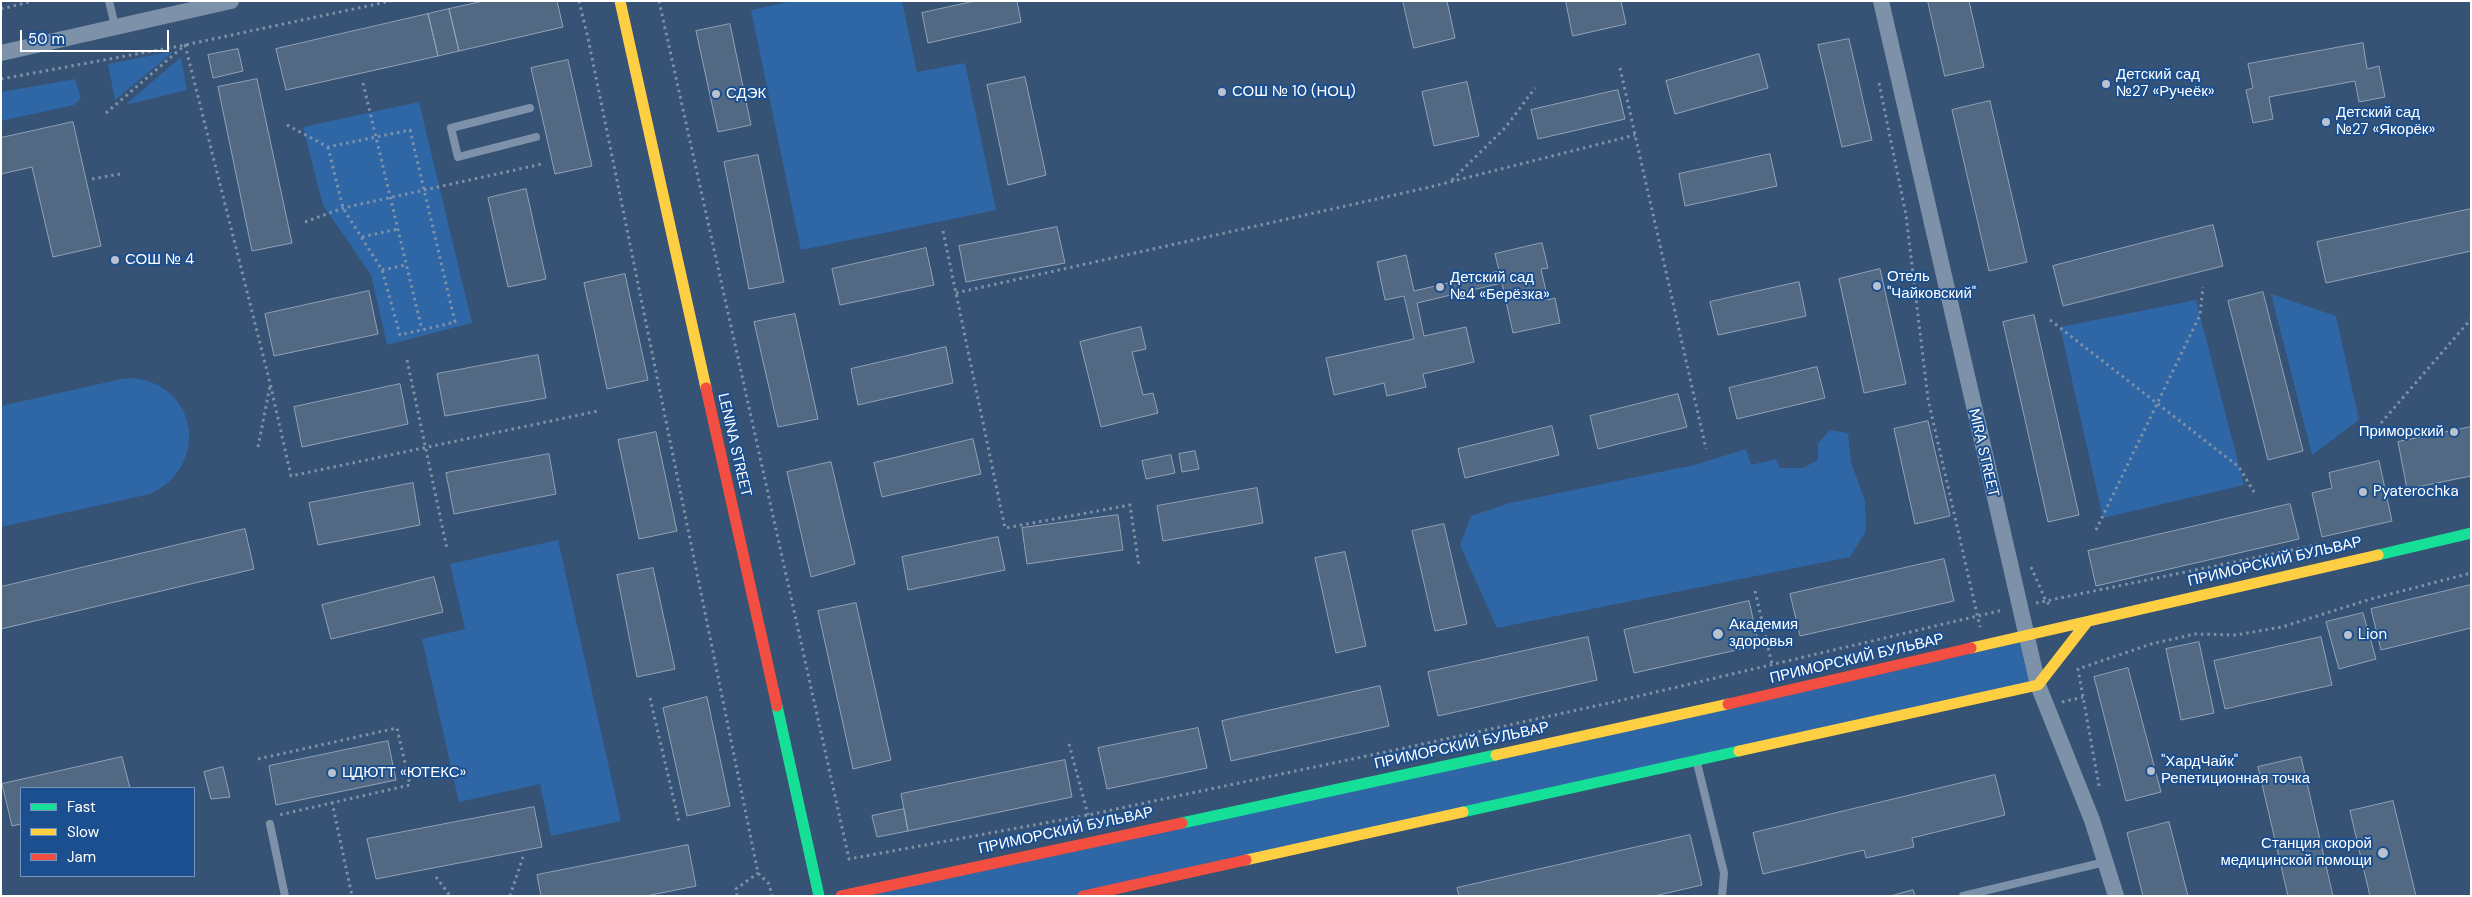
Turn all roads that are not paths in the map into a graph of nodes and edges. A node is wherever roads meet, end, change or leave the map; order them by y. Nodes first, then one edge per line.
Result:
1 (110, 1) edge
2 (231, 1) edge
3 (620, 1) edge
4 (1880, 1) edge
5 (115, 26) junction
6 (1, 53) edge
7 (530, 108) dead end
8 (536, 137) dead end
9 (2471, 533) edge
10 (2087, 622) junction
11 (2025, 636) junction
12 (2038, 685) junction
13 (1697, 760) junction
14 (270, 824) dead end
15 (2106, 862) junction
16 (1721, 895) edge
17 (285, 896) edge
18 (820, 896) edge
19 (841, 896) edge
20 (1083, 896) edge
21 (1963, 896) edge
22 (2116, 896) edge

1 - 5 lane
2 - 5 street
3 - 18 street, LENINA STREET
4 - 11 street, MIRA STREET
5 - 6 street
7 - 8 lane
9 - 10 street, ПРИМОРСКИЙ БУЛЬВАР
10 - 11 street, ПРИМОРСКИЙ БУЛЬВАР
10 - 12 street
11 - 12 street, MIRA STREET
11 - 19 street, ПРИМОРСКИЙ БУЛЬВАР
12 - 13 street
12 - 15 street, MIRA STREET
13 - 16 lane
13 - 20 street
14 - 17 lane
15 - 21 lane
15 - 22 street, MIRA STREET

